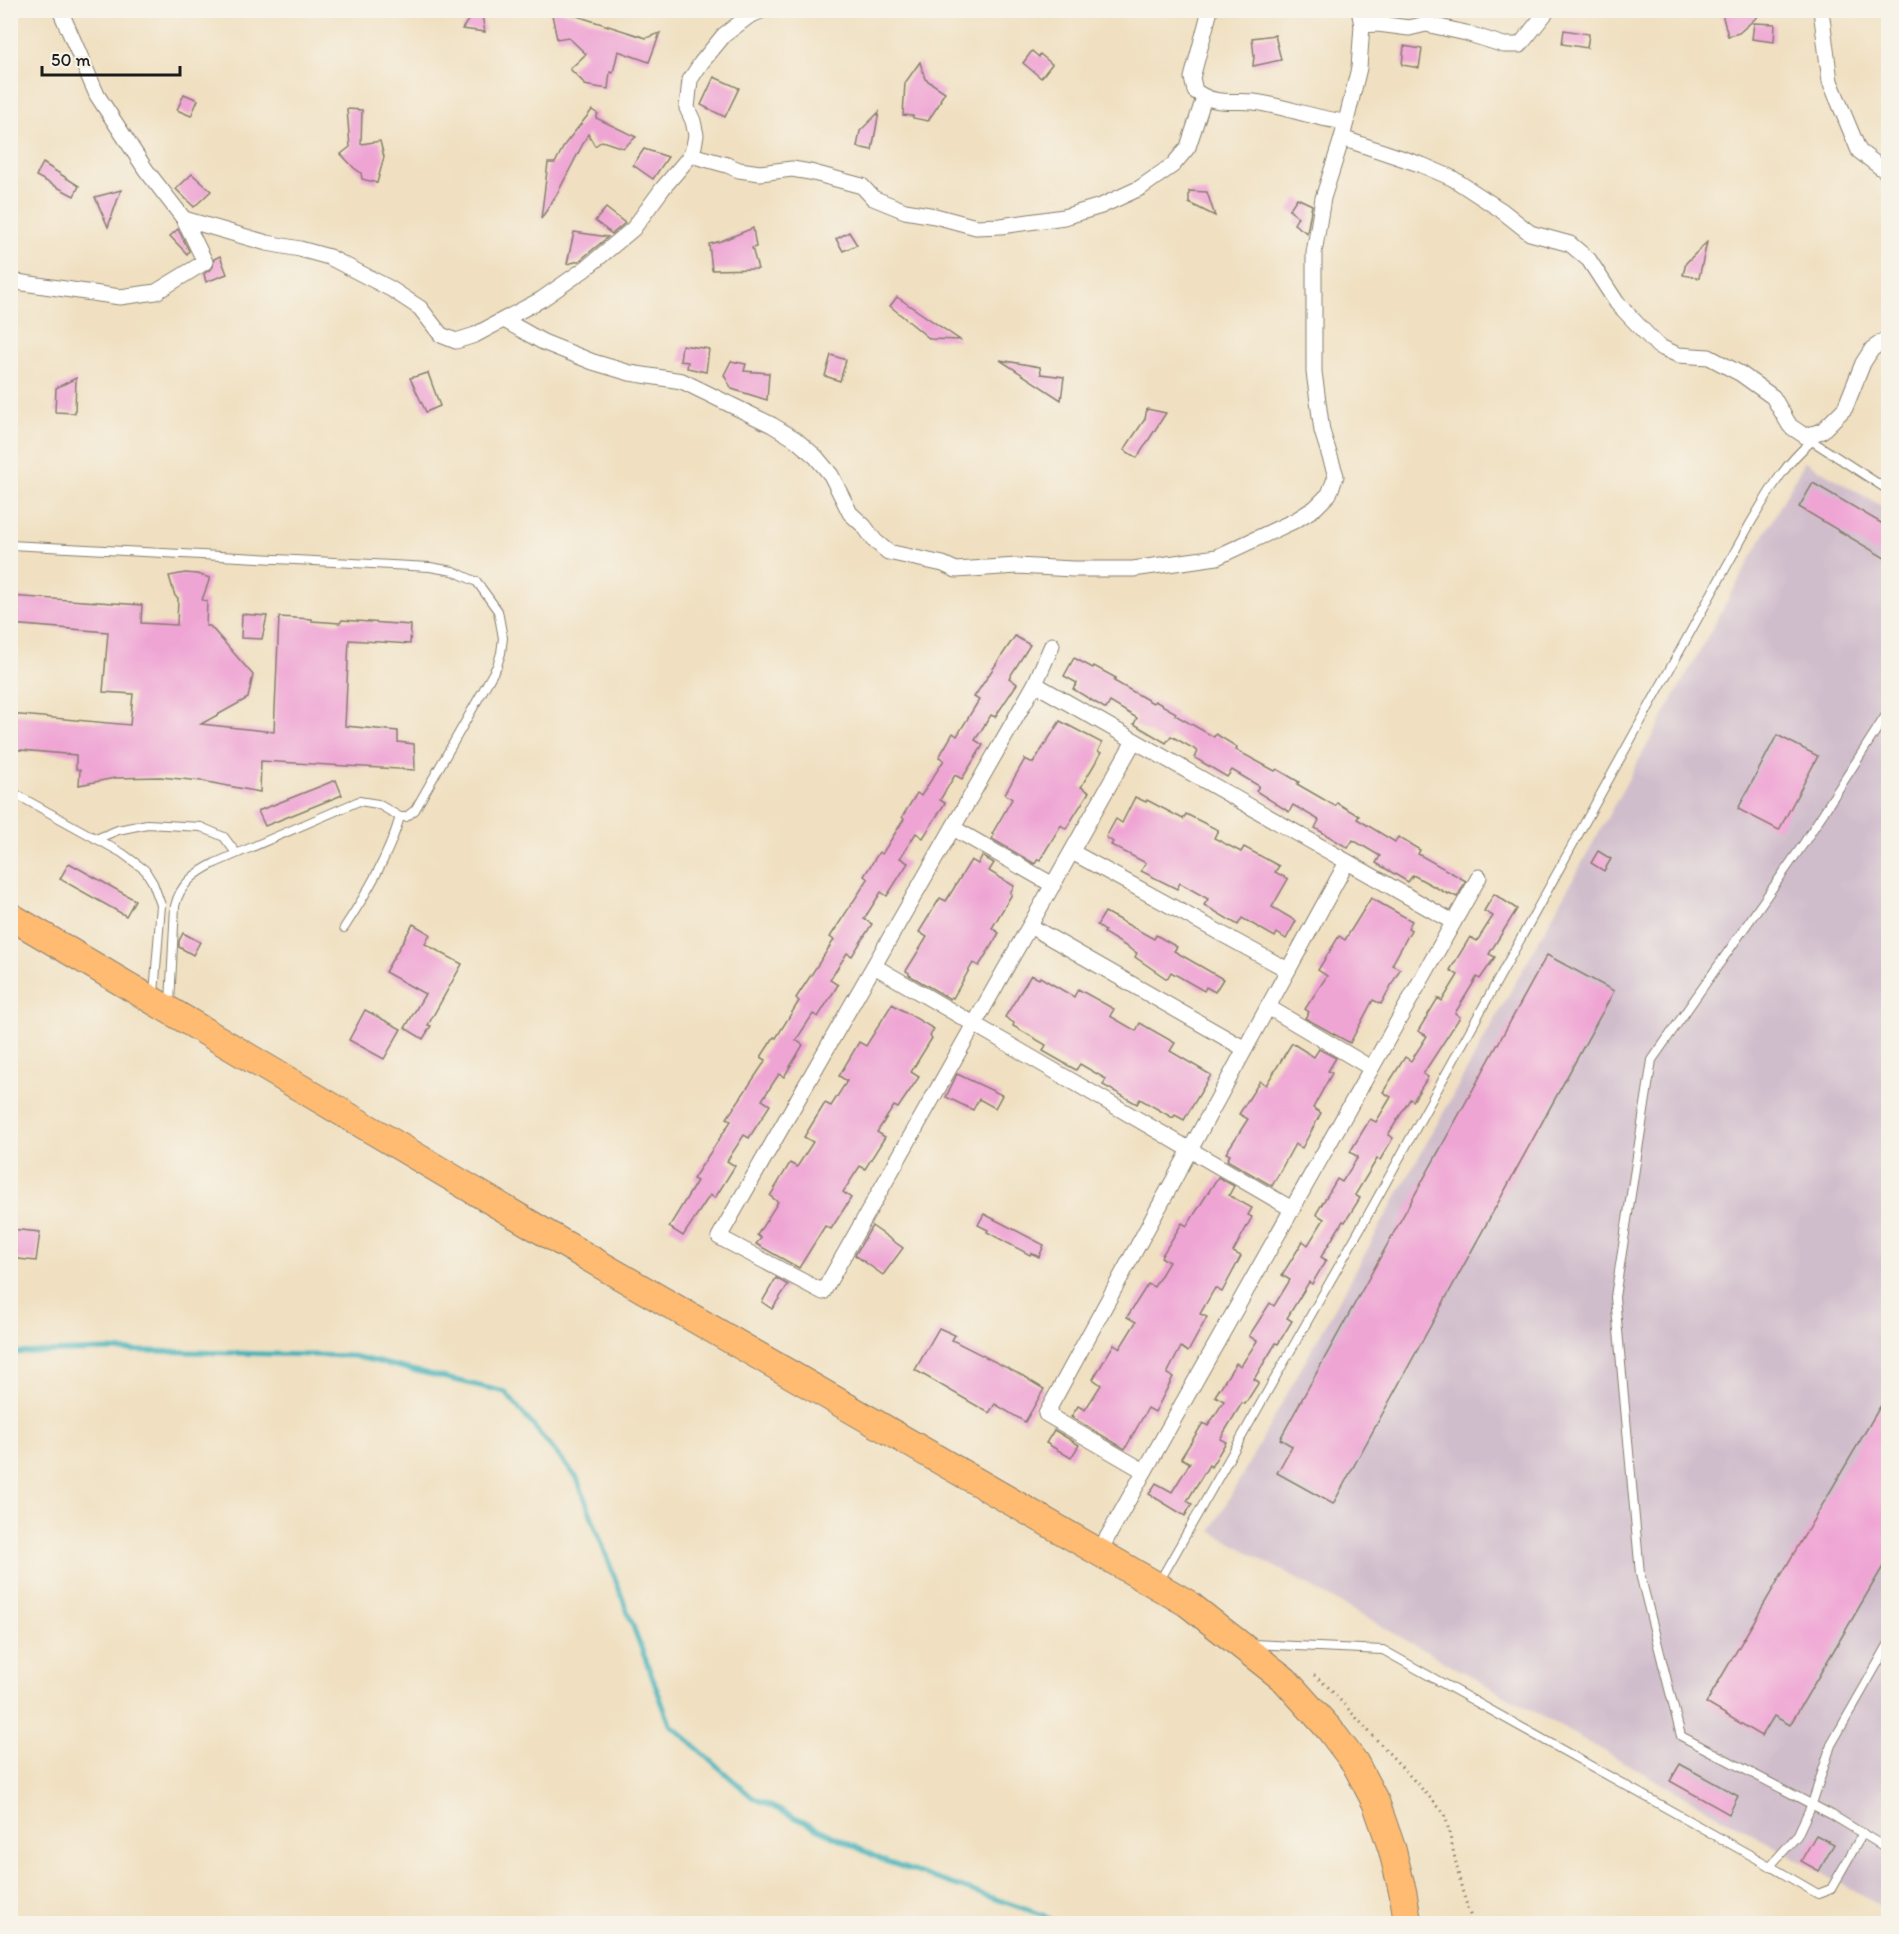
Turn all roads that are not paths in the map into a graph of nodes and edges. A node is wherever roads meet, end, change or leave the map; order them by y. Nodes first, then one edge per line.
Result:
1 (60, 10) edge
2 (763, 10) edge
3 (1210, 10) edge
4 (1548, 10) edge
5 (1821, 10) edge
6 (1361, 18) edge
7 (1204, 98) junction
8 (1346, 122) junction
9 (1342, 138) junction
10 (691, 155) junction
11 (1888, 173) edge
12 (184, 219) junction
13 (10, 281) edge
14 (504, 320) junction
15 (1888, 338) edge
16 (1808, 439) junction
17 (1888, 490) edge
18 (10, 544) edge
19 (1052, 645) dead end
20 (1035, 684) junction
21 (1888, 712) edge
22 (1134, 741) junction
23 (10, 791) edge
24 (400, 817) junction
25 (953, 828) junction
26 (96, 839) junction
27 (1072, 852) junction
28 (236, 854) junction
29 (1347, 862) junction
30 (1479, 877) dead end
31 (1053, 885) junction
32 (10, 916) edge
33 (1453, 922) junction
34 (1030, 926) junction
35 (344, 928) dead end
36 (874, 966) junction
37 (1288, 970) junction
38 (161, 1006) junction
39 (1268, 1006) junction
40 (974, 1024) junction
41 (1245, 1049) junction
42 (1371, 1068) junction
43 (1190, 1149) junction
44 (1292, 1209) junction
45 (1144, 1471) junction
46 (1099, 1552) junction
47 (1157, 1586) junction
48 (1239, 1644) junction
49 (1888, 1645) edge
50 (1812, 1804) junction
51 (1863, 1833) junction
52 (1888, 1849) edge
53 (1770, 1866) junction
54 (1408, 1923) edge

1 - 12 street
2 - 10 street
3 - 7 street
4 - 6 street
5 - 11 street
6 - 8 street
7 - 8 street
7 - 10 street
8 - 9 street
9 - 14 street
9 - 16 street
10 - 14 street
12 - 13 street
12 - 14 street
15 - 16 street
16 - 17 lane
16 - 47 lane
18 - 24 lane
19 - 20 street
20 - 22 street
20 - 25 street
21 - 50 lane
22 - 27 street
22 - 29 street
23 - 26 lane
24 - 28 lane
24 - 35 lane
25 - 31 street
25 - 36 street
26 - 28 lane
26 - 38 lane
27 - 31 street
27 - 37 street
28 - 38 lane
29 - 33 street
29 - 37 street
30 - 33 street
31 - 34 street
32 - 38 highway
33 - 42 street
34 - 40 street
34 - 41 street
36 - 40 street
36 - 40 street
37 - 39 street
38 - 46 highway
39 - 41 street
39 - 42 street
40 - 43 street
41 - 43 street
42 - 44 street
43 - 44 street
43 - 45 street
44 - 45 street
45 - 46 street
46 - 47 highway
47 - 48 highway
48 - 53 lane
48 - 54 highway
49 - 50 lane
50 - 51 lane
50 - 53 lane
51 - 52 lane
51 - 53 lane

